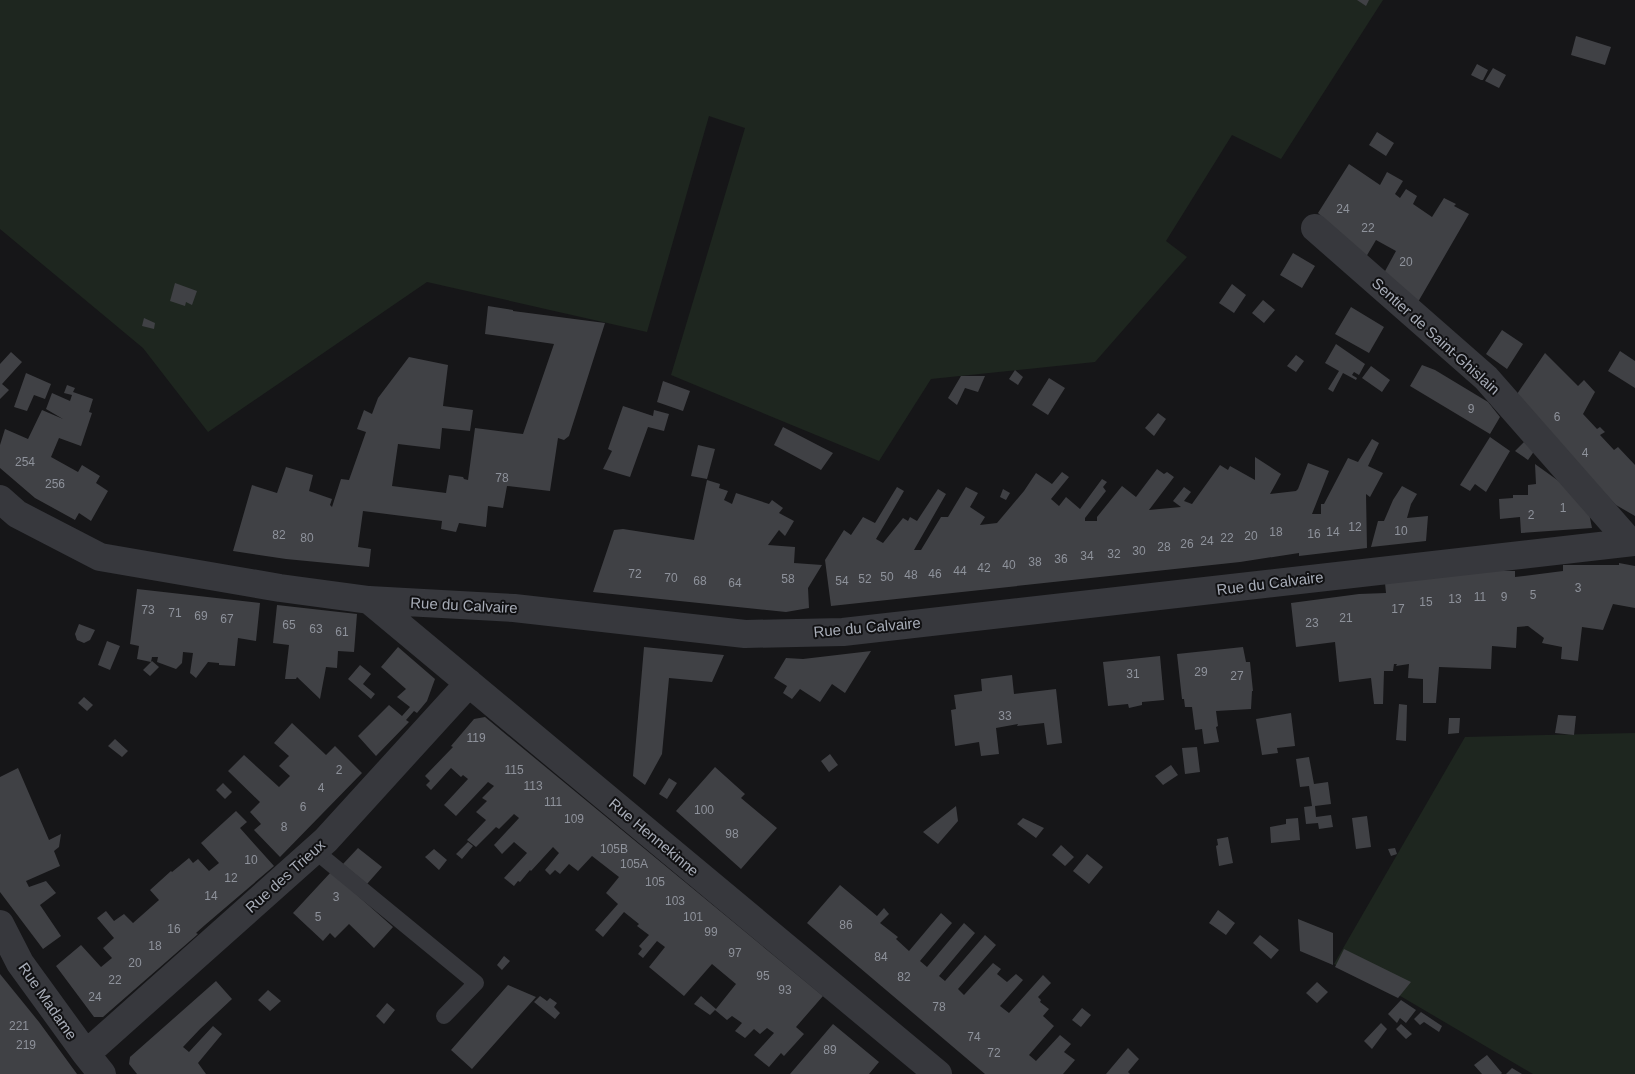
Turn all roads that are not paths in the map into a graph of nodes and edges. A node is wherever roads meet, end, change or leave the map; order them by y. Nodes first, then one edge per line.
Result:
1 (1315, 228) dead end
2 (0, 499) edge
3 (1632, 542) edge
4 (369, 600) junction
5 (469, 683) junction
6 (314, 850) junction
7 (0, 924) edge
8 (444, 1016) dead end
9 (94, 1064) edge
10 (938, 1074) edge

1 - 3 street, Sentier de Saint-Ghislain
2 - 4 street, Rue du Calvaire
3 - 4 street, Rue du Calvaire
4 - 5 street, Rue Hennekinne
5 - 6 street, Rue des Trieux
5 - 10 street, Rue Hennekinne
6 - 8 lane
6 - 9 street, Rue des Trieux
7 - 9 street, Rue Madame

